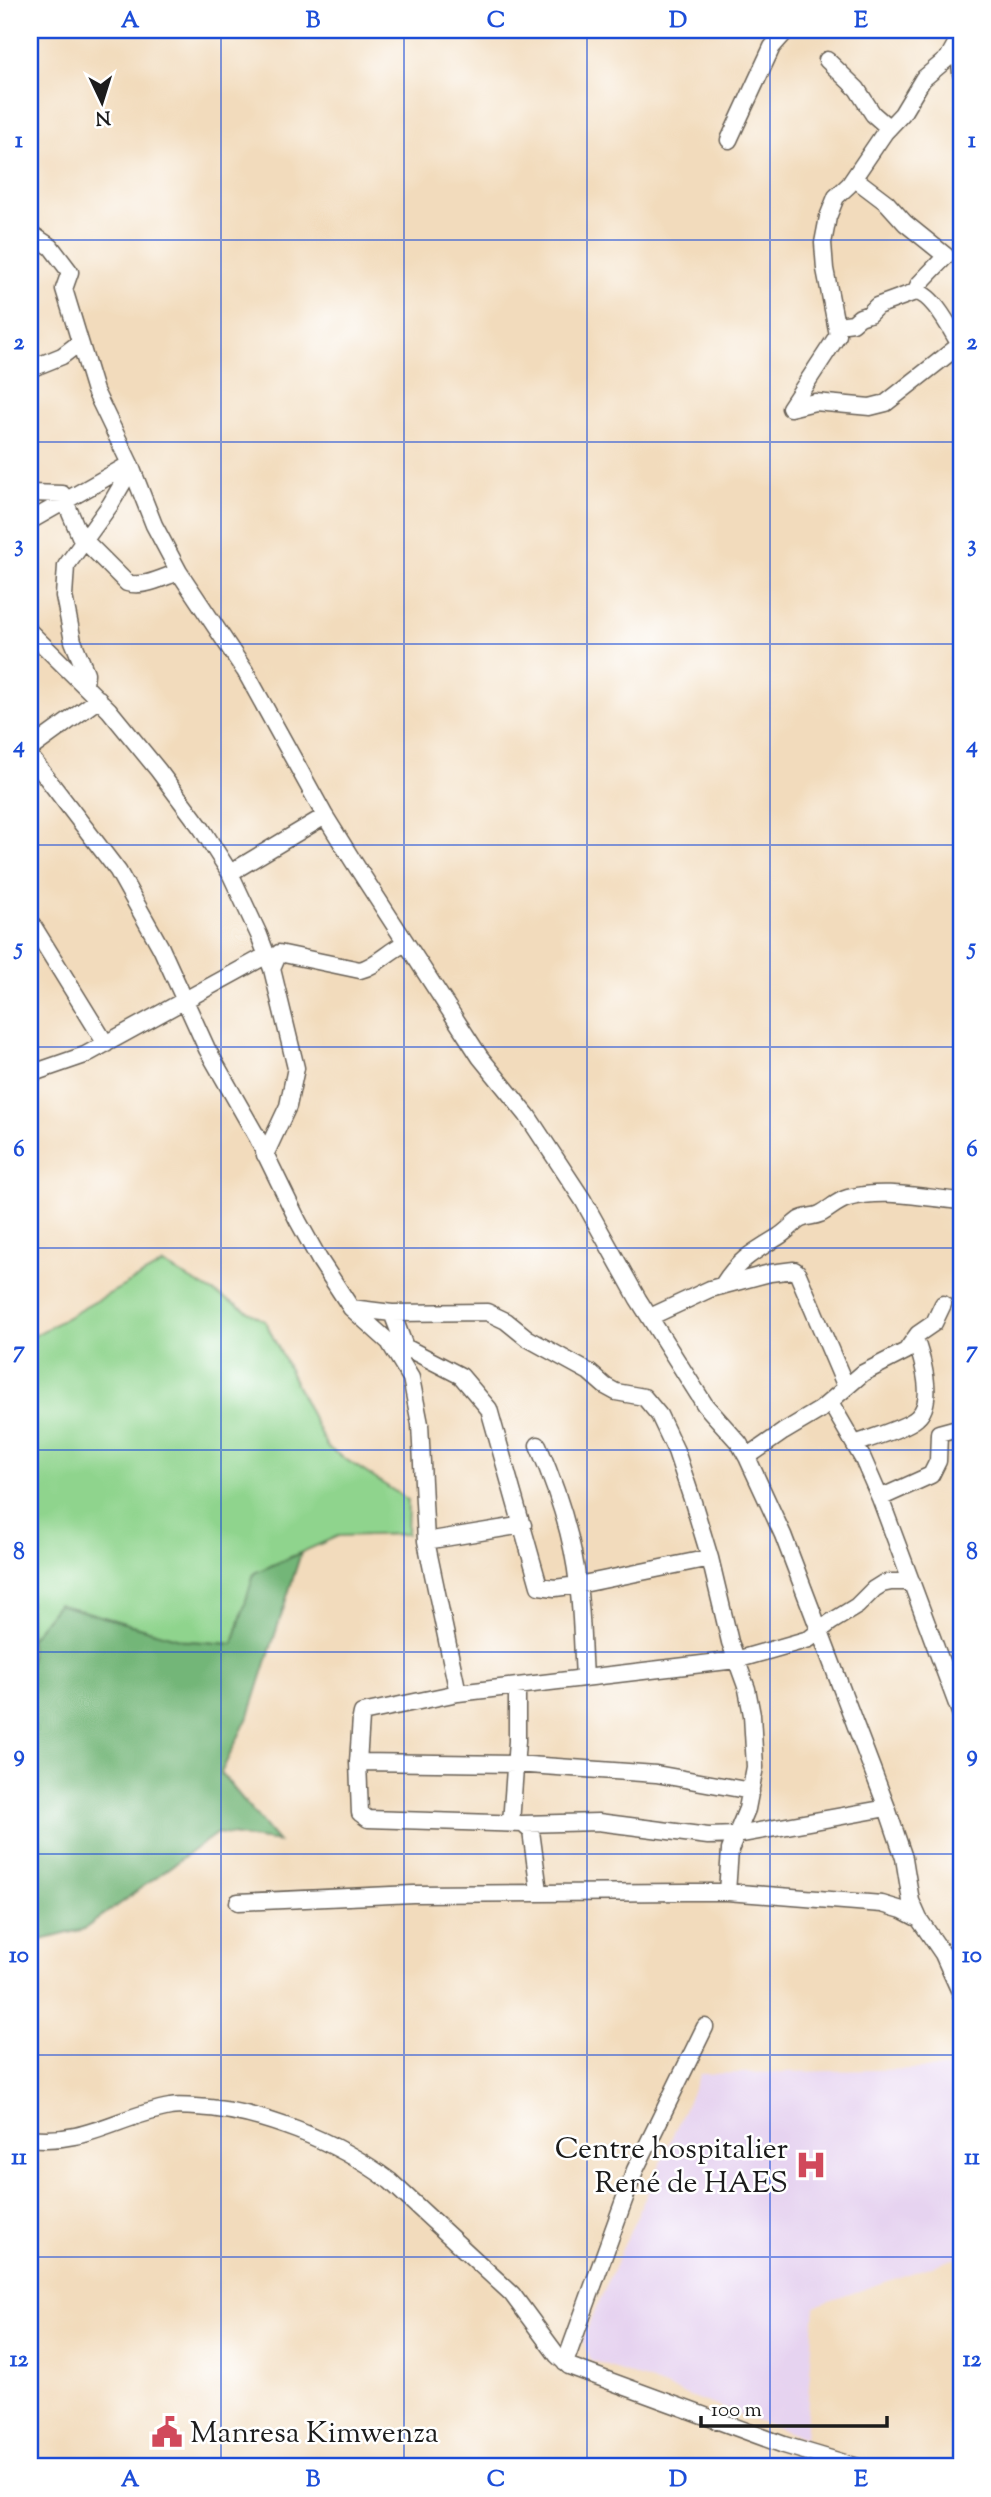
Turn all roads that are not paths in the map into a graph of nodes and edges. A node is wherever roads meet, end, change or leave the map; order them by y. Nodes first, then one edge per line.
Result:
1 (787, 30) edge
2 (959, 42) edge
3 (827, 60) dead end
4 (961, 73) edge
5 (889, 128) junction
6 (729, 140) dead end
7 (854, 178) junction
8 (30, 233) edge
9 (915, 292) junction
10 (838, 325) junction
11 (79, 343) junction
12 (961, 344) edge
13 (30, 369) edge
14 (130, 466) junction
15 (30, 493) edge
16 (66, 499) junction
17 (30, 521) edge
18 (84, 541) junction
19 (179, 572) junction
20 (30, 632) edge
21 (85, 686) junction
22 (99, 699) junction
23 (30, 749) edge
24 (30, 756) edge
25 (325, 816) junction
26 (230, 873) junction
27 (30, 921) edge
28 (405, 943) junction
29 (270, 962) junction
30 (185, 1001) junction
31 (106, 1044) junction
32 (30, 1074) edge
33 (265, 1155) junction
34 (961, 1201) edge
35 (747, 1256) junction
36 (770, 1273) junction
37 (722, 1286) junction
38 (943, 1304) dead end
39 (351, 1308) junction
40 (392, 1313) junction
41 (650, 1317) junction
42 (915, 1338) junction
43 (846, 1387) junction
44 (830, 1402) junction
45 (961, 1427) edge
46 (855, 1444) junction
47 (538, 1445) dead end
48 (747, 1457) junction
49 (880, 1499) junction
50 (523, 1525) junction
51 (426, 1541) junction
52 (710, 1558) junction
53 (912, 1581) junction
54 (578, 1585) junction
55 (820, 1632) junction
56 (736, 1660) junction
57 (584, 1677) junction
58 (517, 1686) junction
59 (458, 1693) junction
60 (961, 1715) edge
61 (358, 1762) junction
62 (515, 1764) junction
63 (751, 1791) junction
64 (887, 1808) junction
65 (747, 1809) junction
66 (517, 1823) junction
67 (761, 1831) junction
68 (737, 1835) junction
69 (539, 1891) junction
70 (727, 1892) junction
71 (238, 1902) dead end
72 (919, 1919) junction
73 (961, 1994) edge
74 (705, 2027) dead end
75 (30, 2138) edge
76 (565, 2363) junction
77 (858, 2467) edge

1 - 6 street
2 - 4 street
2 - 5 street
3 - 5 street
5 - 7 street
7 - 9 street
7 - 10 street
8 - 11 street
9 - 10 street
9 - 12 street
10 - 12 street
11 - 13 street
11 - 14 street
14 - 16 street
14 - 18 street
14 - 19 street
15 - 16 street
16 - 17 street
16 - 18 street
18 - 19 street
18 - 21 street
19 - 25 street
20 - 21 street
21 - 22 street
22 - 23 street
22 - 26 street
24 - 30 street
25 - 26 street
25 - 28 street
26 - 29 street
27 - 31 street
28 - 29 street
28 - 41 street
29 - 30 street
29 - 33 street
30 - 31 street
30 - 33 street
31 - 32 street
33 - 39 street
34 - 35 street
35 - 36 street
35 - 37 street
36 - 37 street
36 - 43 street
37 - 41 street
38 - 42 street
39 - 40 street
39 - 51 street
40 - 50 street
40 - 52 street
41 - 48 street
42 - 43 street
42 - 46 street
43 - 44 street
44 - 46 street
44 - 48 street
45 - 49 street
46 - 49 street
47 - 54 street
48 - 55 street
49 - 53 street
50 - 51 street
50 - 54 street
51 - 59 street
52 - 54 street
52 - 56 street
53 - 55 street
53 - 60 street
54 - 57 street
55 - 56 street
55 - 64 street
56 - 57 street
56 - 63 street
57 - 58 street
58 - 59 street
58 - 62 street
59 - 61 street
61 - 62 street
61 - 66 street
62 - 63 street
62 - 66 street
63 - 65 street
64 - 67 street
64 - 72 street
65 - 67 street
65 - 68 street
66 - 68 street
66 - 69 street
67 - 68 street
68 - 70 street
69 - 70 street
69 - 71 street
70 - 72 street
72 - 73 street
74 - 76 street
75 - 76 street
76 - 77 street

